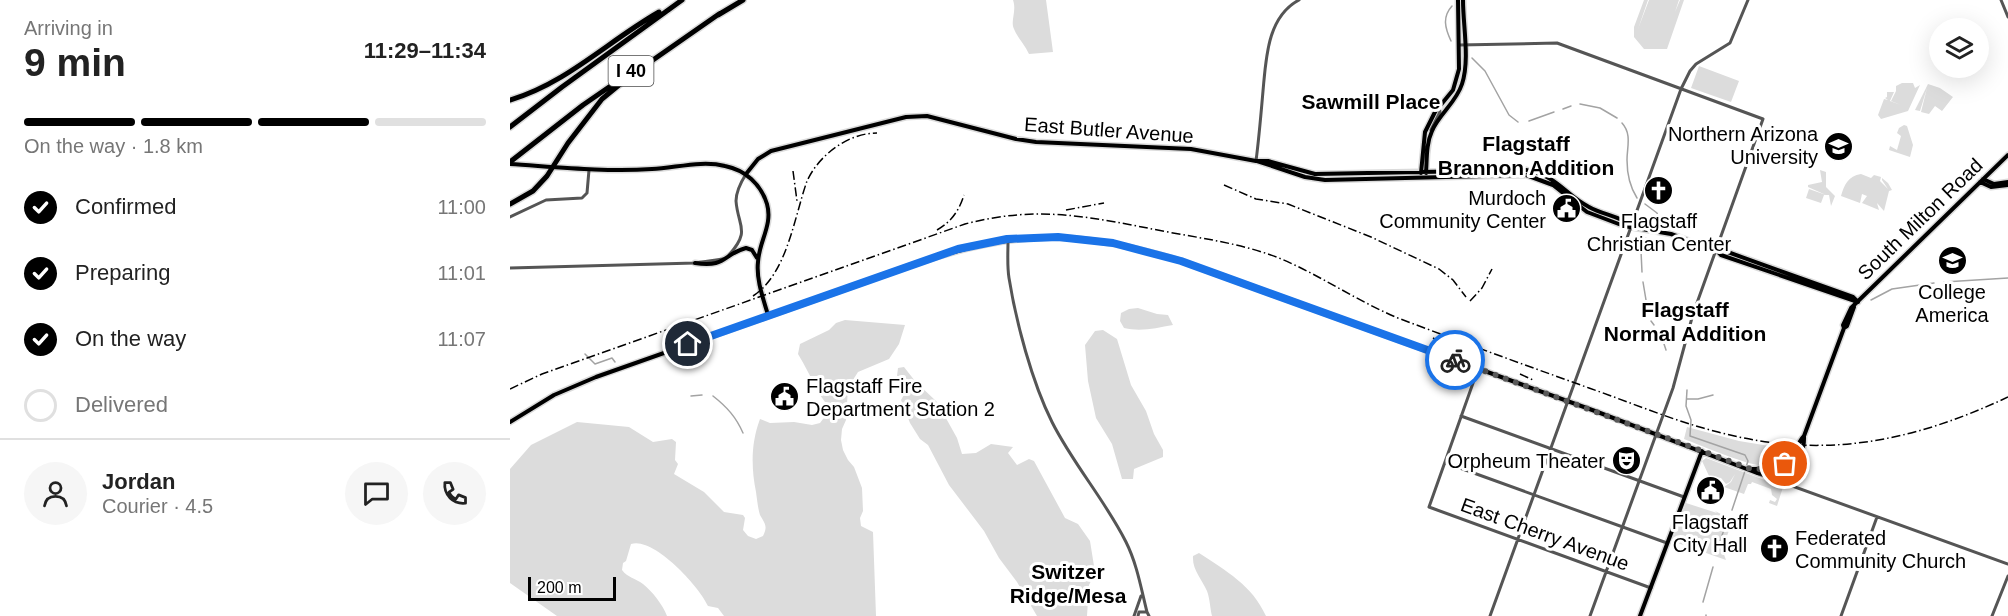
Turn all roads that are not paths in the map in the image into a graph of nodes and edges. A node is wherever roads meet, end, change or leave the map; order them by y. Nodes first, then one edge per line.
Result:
1 (682, 0) edge
2 (743, 0) edge
3 (1299, 0) edge
4 (1458, 0) edge
5 (1463, 0) edge
6 (1748, 0) edge
7 (2001, 0) edge
8 (669, 9) junction
9 (719, 14) junction
10 (2008, 17) edge
11 (1462, 45) junction
12 (1681, 90) junction
13 (510, 100) edge
14 (1439, 107) junction
15 (510, 127) edge
16 (1431, 132) junction
17 (2008, 155) edge
18 (1256, 161) junction
19 (510, 163) edge
20 (554, 167) junction
21 (589, 170) junction
22 (746, 174) junction
23 (1423, 174) junction
24 (1982, 180) junction
25 (2008, 184) edge
26 (510, 204) edge
27 (510, 217) edge
28 (1632, 226) junction
29 (1007, 239) junction
30 (1717, 251) junction
31 (758, 260) junction
32 (695, 262) junction
33 (1762, 264) junction
34 (1750, 265) junction
35 (510, 268) edge
36 (1858, 302) junction
37 (768, 315) junction
38 (1478, 369) junction
39 (1568, 401) junction
40 (1461, 416) junction
41 (510, 422) edge
42 (1657, 434) junction
43 (1804, 436) junction
44 (1550, 448) junction
45 (1702, 451) junction
46 (1796, 461) junction
47 (1445, 462) junction
48 (1751, 469) junction
49 (1776, 471) junction
50 (1757, 473) junction
51 (1639, 481) junction
52 (1780, 482) junction
53 (1789, 485) junction
54 (1533, 494) junction
55 (1684, 497) junction
56 (1877, 517) junction
57 (1622, 527) junction
58 (1517, 539) junction
59 (1667, 543) junction
60 (2008, 564) edge
61 (1606, 572) junction
62 (2008, 576) edge
63 (1651, 588) junction
64 (1142, 596) junction
65 (1137, 614) edge
66 (1148, 614) edge
67 (1490, 616) edge
68 (1590, 616) edge
69 (1640, 616) edge
70 (1841, 616) edge
71 (1992, 616) edge

1 - 8 highway, I 40
2 - 9 highway, I 40
3 - 18 street
4 - 11 main road
5 - 11 main road
6 - 12 street
7 - 10 street
8 - 13 highway
8 - 15 highway, I 40
9 - 19 highway, I 40
9 - 20 highway
11 - 12 street
11 - 14 main road
11 - 16 main road
12 - 28 street
12 - 30 street
14 - 16 street
14 - 23 main road
16 - 23 main road
17 - 24 main road, South Milton Road
18 - 22 main road, East Butler Avenue
18 - 23 main road, East Butler Avenue
19 - 20 main road
20 - 21 main road
20 - 26 highway
21 - 22 main road
21 - 27 street
22 - 31 main road
22 - 32 street
23 - 28 main road, East Butler Avenue
24 - 25 main road
24 - 36 main road, South Milton Road
28 - 30 main road, East Butler Avenue
28 - 39 street
29 - 37 main road
29 - 38 main road
29 - 64 street
30 - 33 main road
30 - 34 main road
30 - 42 street
31 - 32 main road
31 - 37 main road
32 - 35 street
33 - 34 main road
33 - 36 main road
34 - 36 main road
36 - 43 main road, South Milton Road
37 - 41 main road
38 - 39 main road
38 - 40 street
39 - 42 main road
39 - 44 street
40 - 44 street
40 - 47 street
42 - 45 main road
42 - 51 street
43 - 46 main road, South Milton Road
43 - 49 main road, South Milton Road
44 - 51 street
44 - 54 street
45 - 48 main road
45 - 55 main road
46 - 49 main road
46 - 53 street
47 - 54 street
47 - 58 street, East Cherry Avenue
48 - 49 main road
48 - 50 main road
49 - 50 main road
49 - 52 main road
50 - 52 street
51 - 55 street
51 - 57 street
52 - 53 street
53 - 56 street
54 - 57 street
54 - 58 street
55 - 59 main road
56 - 60 street
56 - 70 street
57 - 59 street
57 - 61 street
58 - 61 street, East Cherry Avenue
58 - 67 street
59 - 63 main road
61 - 63 street, East Cherry Avenue
61 - 68 street
62 - 71 street
63 - 69 main road
64 - 65 street
64 - 65 street
64 - 66 street
65 - 66 street

